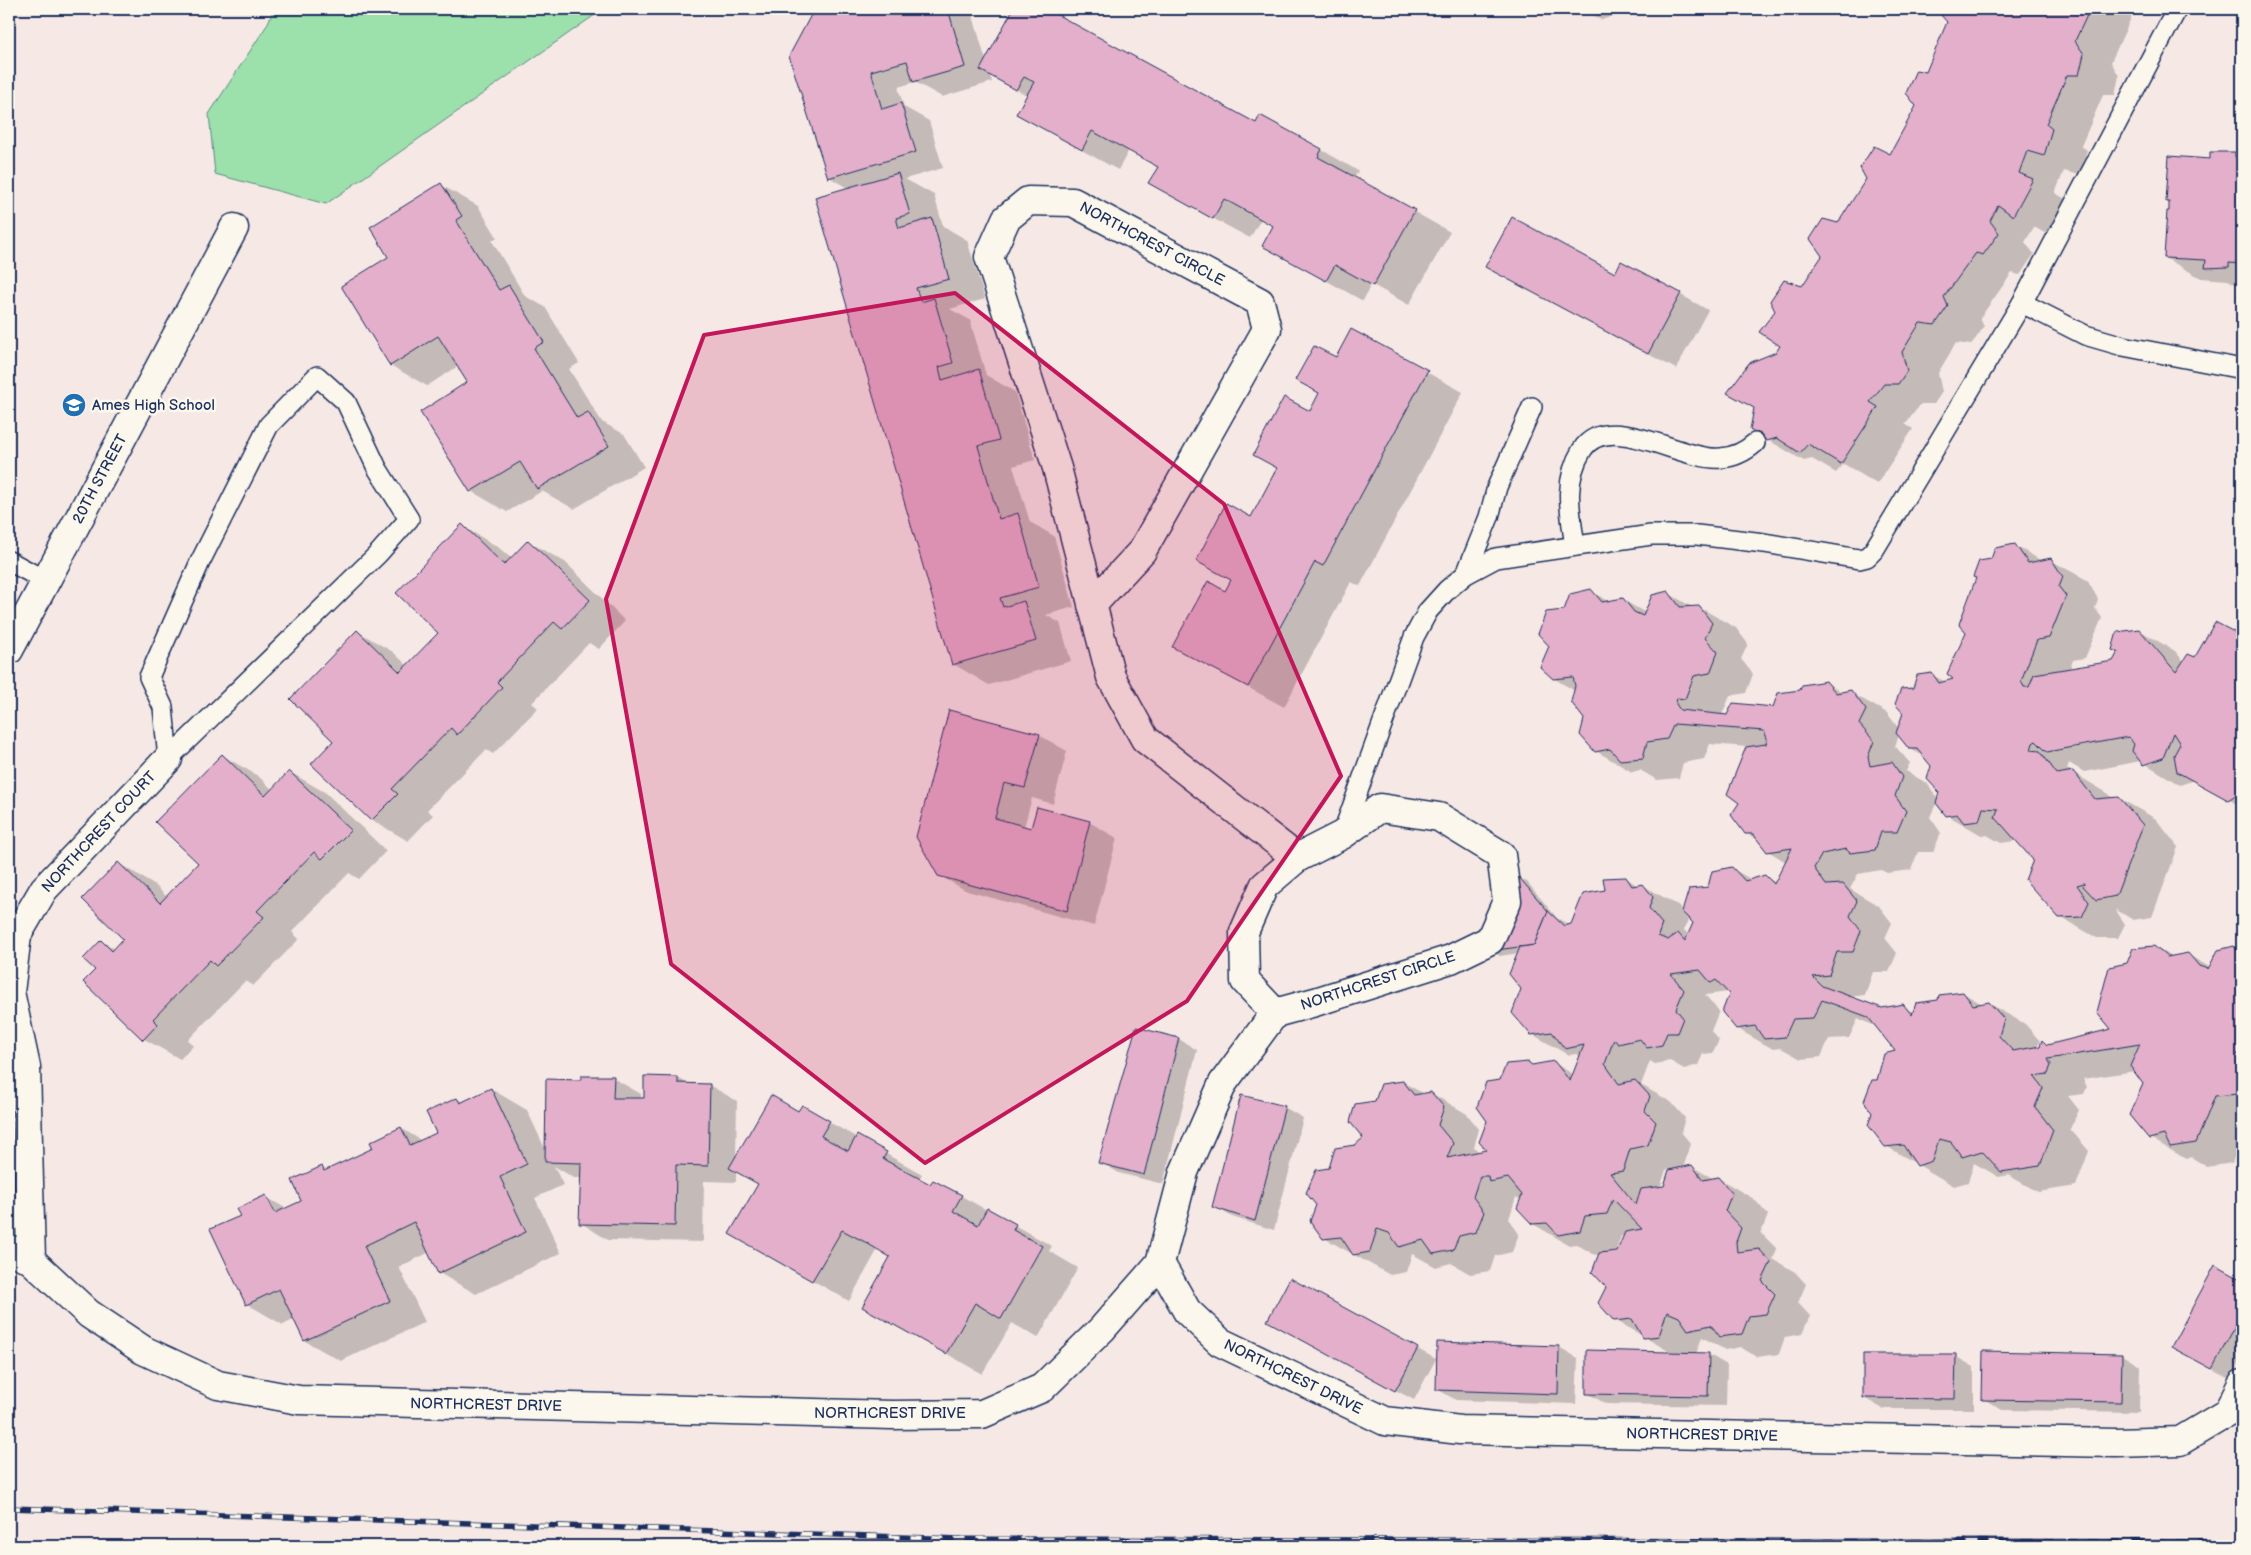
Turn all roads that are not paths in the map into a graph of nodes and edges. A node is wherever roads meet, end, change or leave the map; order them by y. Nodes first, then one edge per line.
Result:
1 (2177, 9) edge
2 (234, 228) dead end
3 (2022, 303) junction
4 (2242, 369) edge
5 (1532, 407) dead end
6 (1756, 443) dead end
7 (1575, 546) junction
8 (9, 561) edge
9 (1466, 574) junction
10 (46, 581) junction
11 (1092, 605) junction
12 (9, 650) edge
13 (168, 759) junction
14 (1342, 835) junction
15 (1297, 858) junction
16 (1275, 1012) junction
17 (20, 1255) edge
18 (1160, 1263) junction
19 (2242, 1384) edge

1 - 3 lane
2 - 10 street, 20TH STREET
3 - 4 lane
3 - 7 lane
5 - 9 lane
6 - 7 lane
7 - 9 lane
8 - 10 lane
9 - 14 lane
10 - 12 street, 20TH STREET
11 - 11 street, NORTHCREST CIRCLE
11 - 15 street, NORTHCREST CIRCLE
13 - 13 lane
13 - 17 street, NORTHCREST COURT
14 - 15 street, NORTHCREST CIRCLE
14 - 16 street, NORTHCREST CIRCLE
15 - 16 street, NORTHCREST CIRCLE
16 - 18 street
17 - 18 street, NORTHCREST DRIVE
18 - 19 street, NORTHCREST DRIVE

